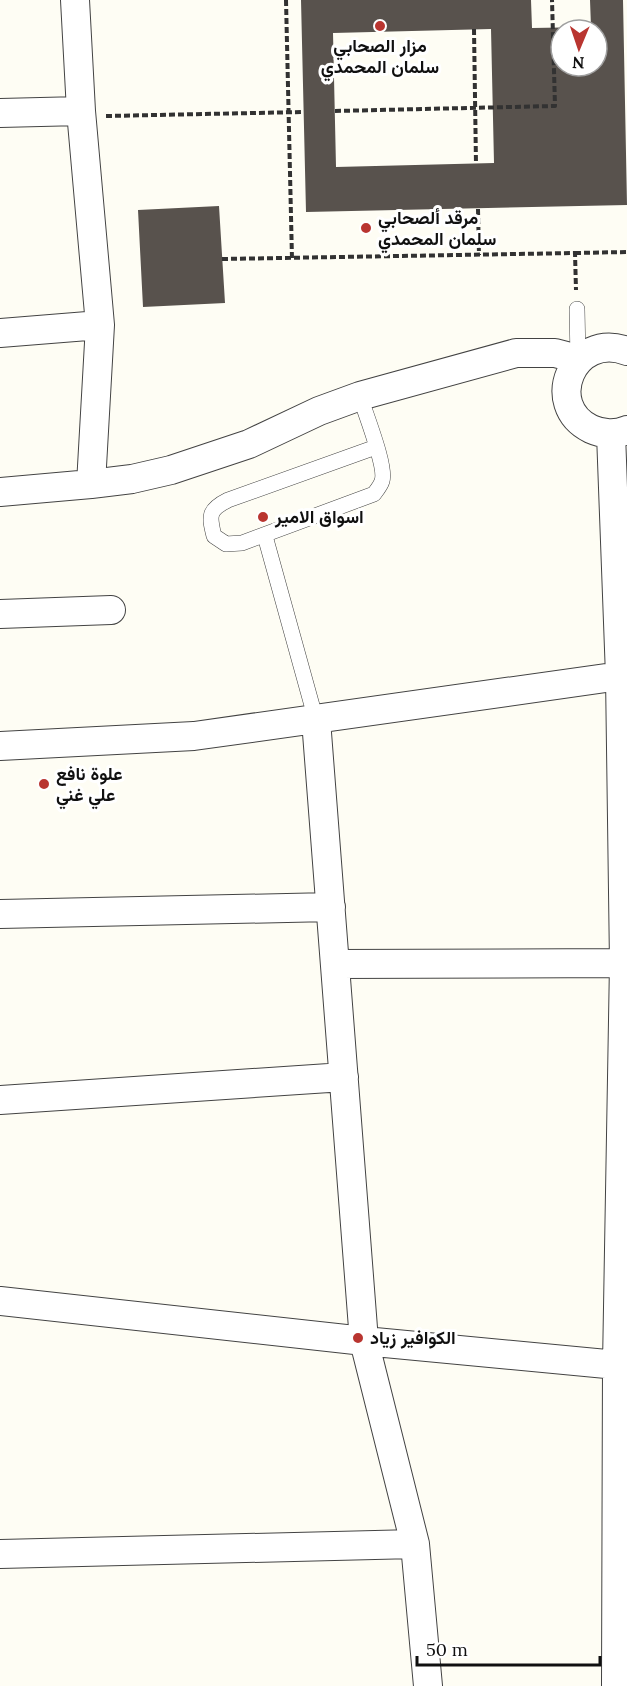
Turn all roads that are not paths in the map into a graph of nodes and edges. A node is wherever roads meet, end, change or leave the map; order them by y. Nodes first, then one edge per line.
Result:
1 (75, 0) edge
2 (0, 113) edge
3 (82, 113) junction
4 (577, 309) road end
5 (100, 325) junction
6 (0, 333) edge
7 (627, 351) edge
8 (578, 359) junction
9 (360, 396) junction
10 (619, 432) edge
11 (376, 447) junction
12 (619, 465) edge
13 (91, 484) junction
14 (0, 492) edge
15 (265, 536) junction
16 (111, 610) dead end
17 (0, 614) edge
18 (623, 677) edge
19 (316, 720) junction
20 (0, 746) edge
21 (331, 907) junction
22 (0, 914) edge
23 (626, 963) edge
24 (335, 964) junction
25 (344, 1077) junction
26 (0, 1100) edge
27 (0, 1301) edge
28 (364, 1341) junction
29 (622, 1364) edge
30 (415, 1544) junction
31 (0, 1554) edge
32 (428, 1686) edge
33 (616, 1686) edge

1 - 3 street
2 - 3 street
3 - 5 street
4 - 8 lane
5 - 6 street
5 - 13 street
7 - 8 street
8 - 9 street
8 - 10 street
9 - 11 lane
9 - 13 street
10 - 12 street
11 - 15 lane
11 - 15 lane
12 - 18 street
13 - 14 street
15 - 19 lane
16 - 17 street
18 - 19 street
18 - 23 street
19 - 20 street
19 - 21 street
21 - 22 street
21 - 24 street
23 - 24 street
23 - 29 street
24 - 25 street
25 - 26 street
25 - 28 street
27 - 28 street
28 - 29 street
28 - 30 street
29 - 33 street
30 - 31 street
30 - 32 street

